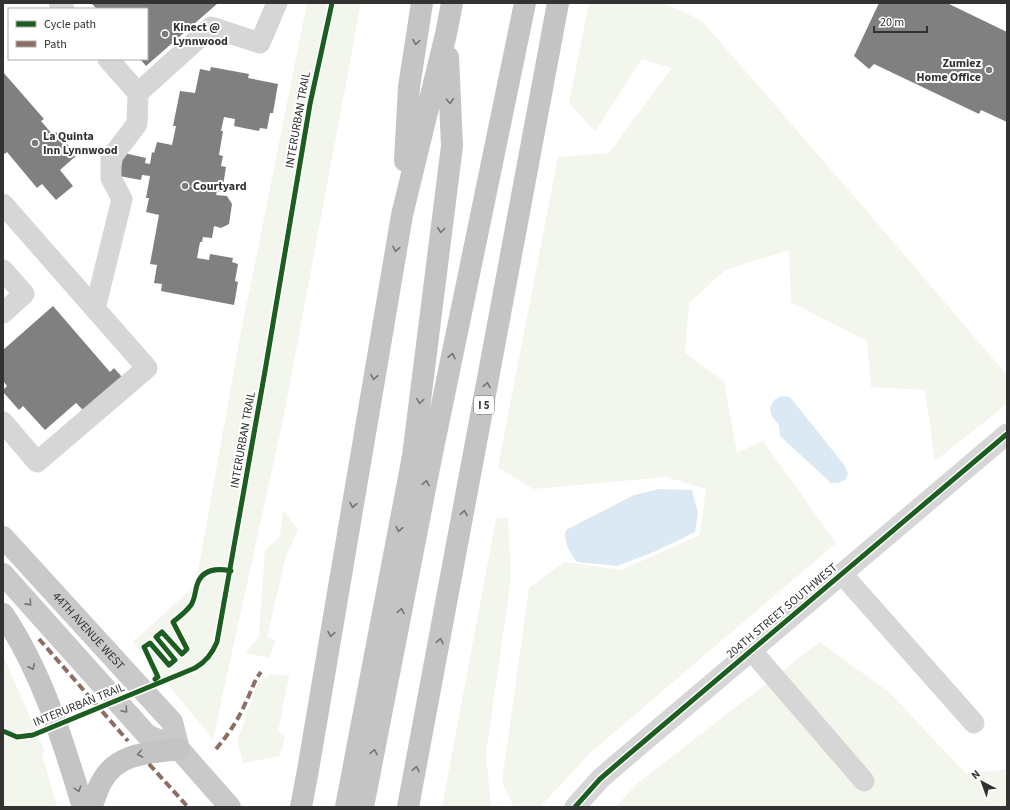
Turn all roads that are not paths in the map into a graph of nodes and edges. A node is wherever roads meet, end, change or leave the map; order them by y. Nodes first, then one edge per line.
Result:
1 (277, 3) edge
2 (422, 3) edge
3 (452, 3) edge
4 (525, 3) edge
5 (558, 3) edge
6 (446, 34) junction
7 (109, 60) edge
8 (138, 93) junction
9 (3, 204) edge
10 (402, 216) junction
11 (3, 270) edge
12 (95, 309) junction
13 (3, 313) edge
14 (3, 422) edge
15 (1007, 434) edge
16 (3, 537) edge
17 (3, 574) edge
18 (842, 574) junction
19 (3, 614) edge
20 (752, 650) junction
21 (974, 723) dead end
22 (179, 748) junction
23 (864, 781) dead end
24 (356, 801) edge
25 (84, 807) edge
26 (91, 807) edge
27 (230, 807) edge
28 (301, 807) edge
29 (408, 807) edge
30 (575, 807) edge

1 - 8 street
2 -> 10 highway
3 - 6 highway
24 -> 4 highway
29 -> 5 highway, I 5
6 - 10 highway
6 -> 24 highway
7 - 8 street
8 - 12 street
9 - 12 street
10 -> 28 highway
11 - 13 street
12 - 14 street
15 - 18 street, 204TH STREET SOUTHWEST
16 - 22 main road, 44TH AVENUE WEST
17 -> 22 main road, 44TH AVENUE WEST
18 - 20 street, 204TH STREET SOUTHWEST
18 - 21 street
19 -> 25 highway
20 - 23 street
20 - 30 street, 204TH STREET SOUTHWEST
22 -> 26 highway
22 - 27 main road, 44TH AVENUE WEST

